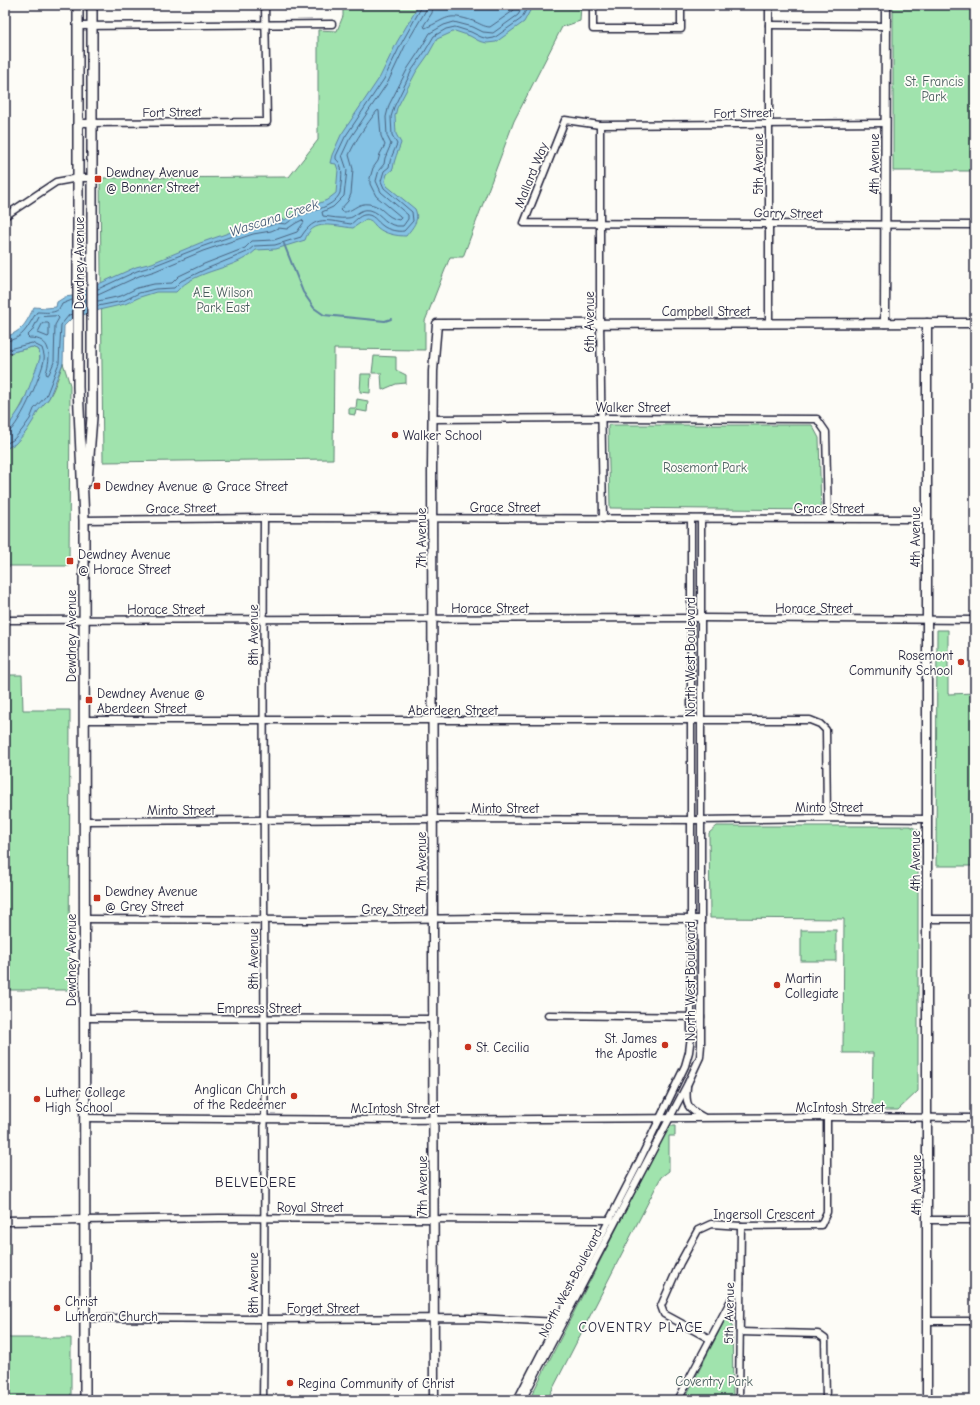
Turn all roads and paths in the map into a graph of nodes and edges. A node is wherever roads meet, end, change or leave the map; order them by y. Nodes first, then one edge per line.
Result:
1 (78, 5) edge
2 (92, 5) edge
3 (265, 5) edge
4 (593, 5) edge
5 (681, 5) edge
6 (769, 5) edge
7 (886, 5) edge
8 (265, 24) junction
9 (332, 24) dead end
10 (769, 25) junction
11 (78, 26) junction
12 (92, 26) junction
13 (886, 26) junction
14 (886, 123) junction
15 (78, 124) junction
16 (93, 124) junction
17 (769, 124) junction
18 (600, 125) junction
19 (78, 178) junction
20 (92, 178) junction
21 (5, 216) edge
22 (769, 223) junction
23 (600, 224) junction
24 (885, 225) junction
25 (975, 225) edge
26 (600, 323) junction
27 (769, 323) junction
28 (885, 323) junction
29 (927, 323) junction
30 (975, 323) edge
31 (437, 324) joint
32 (602, 418) junction
33 (433, 419) junction
34 (264, 518) junction
35 (433, 518) junction
36 (828, 518) junction
37 (926, 518) junction
38 (603, 519) junction
39 (691, 519) junction
40 (701, 519) junction
41 (84, 520) junction
42 (691, 618) junction
43 (701, 618) junction
44 (433, 619) junction
45 (928, 619) junction
46 (5, 620) edge
47 (84, 620) junction
48 (264, 620) junction
49 (975, 620) edge
50 (84, 720) junction
51 (264, 721) junction
52 (433, 721) junction
53 (691, 721) junction
54 (701, 721) junction
55 (827, 818) junction
56 (433, 819) junction
57 (927, 819) junction
58 (691, 820) junction
59 (701, 820) junction
60 (84, 821) junction
61 (264, 821) junction
62 (84, 919) junction
63 (264, 919) junction
64 (691, 919) junction
65 (701, 919) junction
66 (927, 919) junction
67 (975, 919) edge
68 (433, 920) junction
69 (548, 1015) dead end
70 (691, 1017) junction
71 (701, 1017) junction
72 (84, 1018) junction
73 (265, 1018) junction
74 (434, 1019) junction
75 (687, 1086) junction
76 (827, 1117) junction
77 (84, 1118) junction
78 (660, 1118) junction
79 (669, 1118) junction
80 (705, 1118) junction
81 (928, 1118) junction
82 (975, 1118) edge
83 (265, 1119) junction
84 (434, 1119) junction
85 (265, 1219) junction
86 (434, 1219) junction
87 (84, 1220) junction
88 (612, 1220) junction
89 (928, 1220) junction
90 (975, 1220) edge
91 (5, 1221) edge
92 (741, 1226) junction
93 (741, 1281) junction
94 (85, 1318) junction
95 (264, 1319) junction
96 (434, 1319) junction
97 (927, 1321) junction
98 (975, 1321) edge
99 (559, 1322) junction
100 (740, 1332) junction
101 (710, 1339) junction
102 (85, 1400) edge
103 (263, 1400) edge
104 (434, 1400) edge
105 (517, 1400) edge
106 (522, 1400) edge
107 (678, 1400) edge
108 (740, 1400) edge
109 (826, 1400) edge
110 (927, 1400) edge

1 - 11 main road, Dewdney Avenue
2 - 12 main road, Dewdney Avenue
3 - 8 street
4 - 5 street
6 - 10 street, 5th Avenue
7 - 13 street, 4th Avenue
8 - 9 street
8 - 12 street
8 - 16 street, Fort Street
10 - 13 street
10 - 17 street, 5th Avenue
11 - 12 street
11 - 15 main road, Dewdney Avenue
12 - 16 main road, Dewdney Avenue
13 - 14 street, 4th Avenue
14 - 17 street, Fort Street
14 - 24 street, 4th Avenue
15 - 16 street, Fort Street
15 - 19 main road, Dewdney Avenue
16 - 20 main road, Dewdney Avenue
17 - 18 street, Fort Street
17 - 22 street, 5th Avenue
18 - 23 street, 6th Avenue
18 - 23 street, Mallard Way
19 - 20 street
19 - 21 street
19 - 41 main road, Dewdney Avenue
20 - 41 main road, Dewdney Avenue
22 - 23 street, Garry Street
22 - 24 street, Garry Street
22 - 27 street, 5th Avenue
23 - 26 street, 6th Avenue
24 - 25 street, Garry Street
24 - 28 street, 4th Avenue
26 - 27 street, Campbell Street
26 - 31 street, Campbell Street
26 - 32 street, 6th Avenue
27 - 28 street, Campbell Street
28 - 29 street, Campbell Street
29 - 30 street, Campbell Street
29 - 37 street, 4th Avenue
31 - 33 street, 7th Avenue
32 - 33 street, Walker Street
32 - 36 street, Walker Street
32 - 38 street, 6th Avenue
33 - 35 street, 7th Avenue
34 - 35 street, Grace Street
34 - 41 street, Grace Street
34 - 48 street, 8th Avenue
35 - 38 street, Grace Street
35 - 44 street, 7th Avenue
36 - 37 street, Grace Street
36 - 40 street, Grace Street
37 - 45 street, 4th Avenue
38 - 39 street, Grace Street
39 - 40 street, Grace Street
39 - 42 street, North West Boulevard
40 - 43 street, North West Boulevard
41 - 47 main road, Dewdney Avenue
42 - 43 street, Horace Street
42 - 44 street, Horace Street
42 - 53 street, North West Boulevard
43 - 45 street, Horace Street
43 - 54 street, North West Boulevard
44 - 48 street, Horace Street
44 - 52 street, 7th Avenue
45 - 49 street, Horace Street
45 - 57 street, 4th Avenue
46 - 47 street, Horace Street
47 - 48 street, Horace Street
47 - 50 main road, Dewdney Avenue
48 - 51 street, 8th Avenue
50 - 51 street, Aberdeen Street
50 - 60 main road, Dewdney Avenue
51 - 52 street, Aberdeen Street
51 - 61 street, 8th Avenue
52 - 53 street, Aberdeen Street
52 - 56 street, 7th Avenue
53 - 54 street, Aberdeen Street
53 - 58 street, North West Boulevard
54 - 55 street, Aberdeen Street
54 - 59 street, North West Boulevard
55 - 57 street, Minto Street
55 - 59 street, Minto Street
56 - 58 street, Minto Street
56 - 61 street, Minto Street
56 - 68 street, 7th Avenue
57 - 66 street, 4th Avenue
58 - 59 street, Minto Street
58 - 64 street, North West Boulevard
59 - 65 street, North West Boulevard
60 - 61 street, Minto Street
60 - 62 main road, Dewdney Avenue
61 - 63 street, 8th Avenue
62 - 63 street, Grey Street
62 - 72 main road, Dewdney Avenue
63 - 68 street, Grey Street
63 - 73 street, 8th Avenue
64 - 65 street, Grey Street
64 - 68 street, Grey Street
64 - 70 street, North West Boulevard
65 - 71 street, North West Boulevard
66 - 67 street
66 - 81 street, 4th Avenue
68 - 74 street, 7th Avenue
69 - 70 street
70 - 71 street
70 - 78 street, North West Boulevard
71 - 75 street, North West Boulevard
72 - 73 street, Empress Street
72 - 77 main road, Dewdney Avenue
73 - 74 street, Empress Street
73 - 83 street, 8th Avenue
74 - 84 street, 7th Avenue
75 - 79 street, North West Boulevard
75 - 80 street
76 - 80 street, McIntosh Street
76 - 81 street, McIntosh Street
76 - 92 street, Ingersoll Crescent
77 - 83 street, McIntosh Street
77 - 87 main road, Dewdney Avenue
78 - 79 street, McIntosh Street
78 - 84 street, McIntosh Street
78 - 88 street, North West Boulevard
79 - 80 street, McIntosh Street
79 - 88 street, North West Boulevard
81 - 82 street, McIntosh Street
81 - 89 street, 4th Avenue
83 - 84 street, McIntosh Street
83 - 85 street, 8th Avenue
84 - 86 street, 7th Avenue
85 - 86 street, Royal Street
85 - 87 street, Royal Street
85 - 95 street, 8th Avenue
86 - 88 street, Royal Street
86 - 96 street, 7th Avenue
87 - 91 street, Royal Street
87 - 94 main road, Dewdney Avenue
88 - 99 street, North West Boulevard
89 - 90 street
89 - 97 street, 4th Avenue
92 - 93 street, 5th Avenue
92 - 101 street, Ingersoll Crescent
93 - 100 street, 5th Avenue
93 - 101 street
94 - 95 street, Forget Street
94 - 102 main road, Dewdney Avenue
95 - 96 street, Forget Street
95 - 103 street, 8th Avenue
96 - 99 street, Forget Street
96 - 104 street, 7th Avenue
97 - 98 street
97 - 110 street, 4th Avenue
99 - 105 street, North West Boulevard
99 - 106 street, North West Boulevard
100 - 108 street, 5th Avenue
100 - 109 street
101 - 107 street

